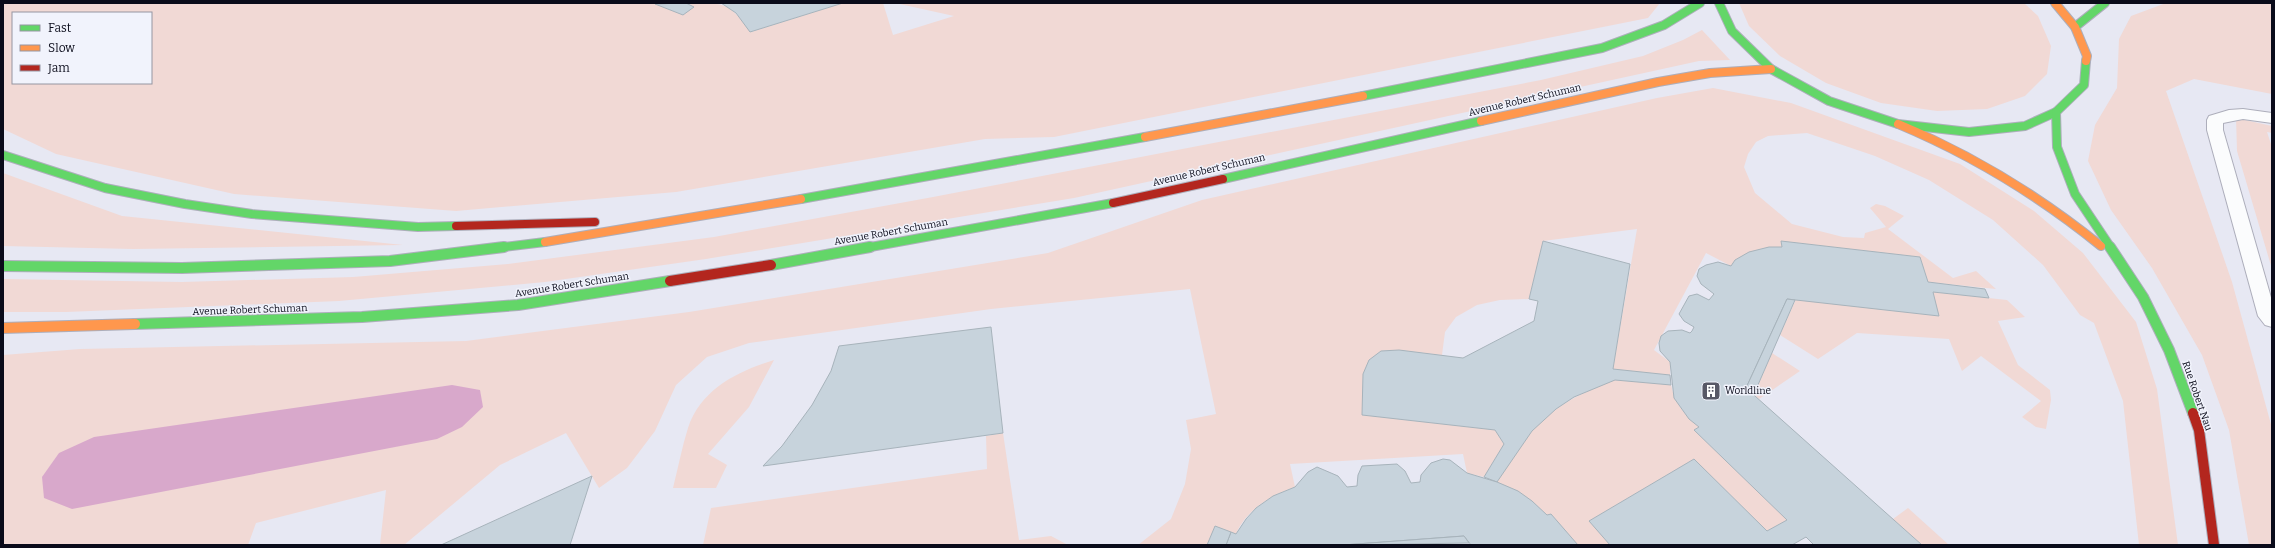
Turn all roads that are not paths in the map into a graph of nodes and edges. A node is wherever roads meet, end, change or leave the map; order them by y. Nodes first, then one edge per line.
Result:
1 (1700, 3) edge
2 (1719, 3) edge
3 (2055, 3) edge
4 (2105, 3) edge
5 (2075, 26) junction
6 (1771, 69) junction
7 (2056, 112) junction
8 (2272, 118) edge
9 (1898, 124) junction
10 (3, 155) edge
11 (757, 206) junction
12 (3, 266) edge
13 (2122, 266) junction
14 (2272, 320) edge
15 (3, 328) edge
16 (2214, 545) edge

1 - 11 main road
2 - 6 main road
3 - 5 main road
4 - 5 main road
5 - 7 main road
6 - 9 main road
6 - 15 main road, Avenue Robert Schuman
7 - 9 main road
7 - 13 main road
8 - 14 lane
9 - 13 main road
10 - 11 main road
11 - 12 main road
13 - 16 main road, Rue Robert Nau

